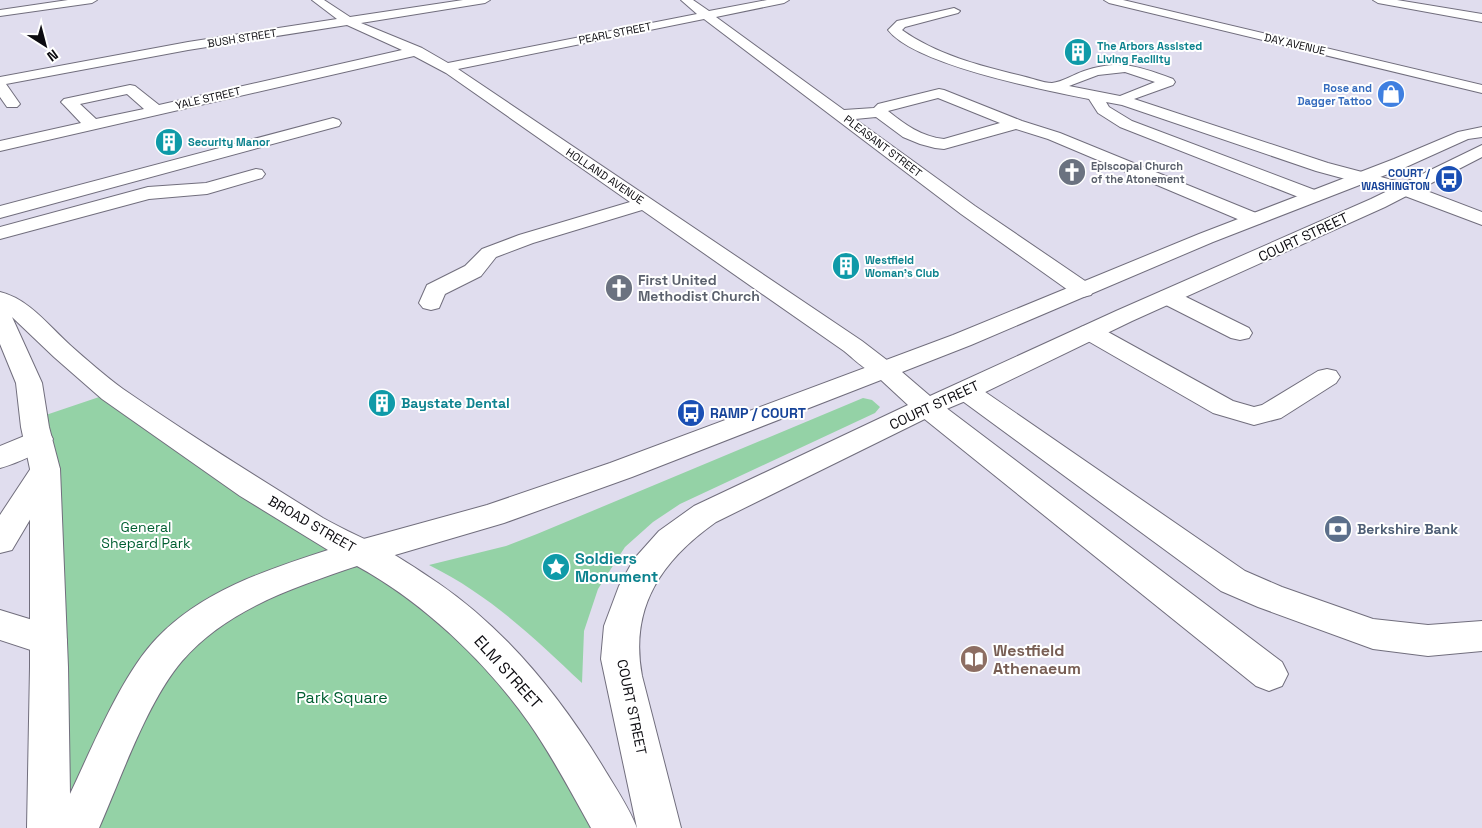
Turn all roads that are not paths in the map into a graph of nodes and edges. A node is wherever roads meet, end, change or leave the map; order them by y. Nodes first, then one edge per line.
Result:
1 (92, 0) edge
2 (317, 0) edge
3 (485, 0) edge
4 (686, 0) edge
5 (784, 0) edge
6 (1109, 0) edge
7 (1378, 0) edge
8 (954, 11) dead end
9 (0, 13) edge
10 (706, 15) junction
11 (1482, 18) edge
12 (347, 21) junction
13 (417, 51) junction
14 (446, 67) junction
15 (975, 68) junction
16 (947, 75) dead end
17 (0, 81) edge
18 (0, 86) edge
19 (1055, 87) junction
20 (1482, 88) edge
21 (1095, 96) junction
22 (853, 99) dead end
23 (1125, 101) junction
24 (12, 104) dead end
25 (155, 110) junction
26 (836, 110) junction
27 (878, 112) junction
28 (333, 123) dead end
29 (92, 124) junction
30 (1016, 124) junction
31 (904, 130) junction
32 (1482, 132) edge
33 (869, 135) junction
34 (0, 146) edge
35 (1482, 150) edge
36 (256, 174) dead end
37 (1362, 177) junction
38 (1404, 189) junction
39 (1313, 196) junction
40 (646, 203) junction
41 (0, 212) edge
42 (1254, 219) junction
43 (1482, 219) edge
44 (1234, 227) junction
45 (0, 233) edge
46 (1281, 246) junction
47 (1083, 290) junction
48 (1168, 297) junction
49 (0, 299) edge
50 (432, 303) dead end
51 (0, 315) edge
52 (1124, 316) junction
53 (1090, 332) junction
54 (1240, 333) dead end
55 (884, 369) junction
56 (1327, 377) dead end
57 (966, 390) junction
58 (927, 407) junction
59 (42, 454) junction
60 (0, 458) edge
61 (0, 541) edge
62 (361, 552) junction
63 (1482, 616) edge
64 (0, 625) edge
65 (1482, 630) edge
66 (1482, 636) edge
67 (49, 640) junction
68 (1269, 674) dead end
69 (49, 828) edge
70 (77, 828) edge
71 (615, 828) edge
72 (659, 828) edge

1 - 9 main road
2 - 12 main road, HOLLAND AVENUE
3 - 12 main road, BUSH STREET
4 - 10 main road, PLEASANT STREET
5 - 10 main road, PEARL STREET
6 - 20 main road, DAY AVENUE
7 - 11 main road
8 - 15 main road
10 - 14 main road, PEARL STREET
10 - 26 main road, PLEASANT STREET
12 - 13 main road, HOLLAND AVENUE
12 - 17 main road, BUSH STREET
13 - 14 main road, HOLLAND AVENUE
13 - 25 main road, YALE STREET
14 - 40 main road, HOLLAND AVENUE
15 - 16 main road
15 - 19 main road
18 - 24 main road
19 - 21 main road
19 - 23 main road
21 - 23 main road
21 - 39 main road
22 - 26 main road
23 - 37 main road
25 - 29 main road, YALE STREET
25 - 29 main road
26 - 27 main road
26 - 33 main road, PLEASANT STREET
27 - 30 main road
27 - 31 main road
28 - 41 main road
29 - 34 main road, YALE STREET
30 - 31 main road
30 - 42 main road
31 - 33 main road
32 - 37 main road
33 - 47 main road, PLEASANT STREET
35 - 38 main road, COURT STREET
36 - 45 main road
37 - 38 main road
37 - 39 main road
38 - 43 main road
38 - 46 main road, COURT STREET
39 - 42 main road
40 - 50 main road
40 - 55 main road, HOLLAND AVENUE
42 - 44 main road
44 - 46 main road
44 - 47 main road
46 - 48 main road, COURT STREET
47 - 52 main road, PLEASANT STREET
47 - 55 main road
48 - 52 main road, COURT STREET
48 - 54 main road
49 - 62 main road, BROAD STREET
51 - 59 main road
52 - 53 main road, COURT STREET
53 - 56 main road
53 - 57 main road, COURT STREET
55 - 58 main road, HOLLAND AVENUE
55 - 62 main road
57 - 58 main road, COURT STREET
57 - 66 main road
58 - 68 main road, HOLLAND AVENUE
58 - 72 main road, COURT STREET
59 - 60 main road
59 - 61 main road
59 - 67 main road
62 - 70 main road, BROAD STREET
62 - 71 main road, ELM STREET
63 - 65 main road
64 - 67 main road
67 - 69 main road

